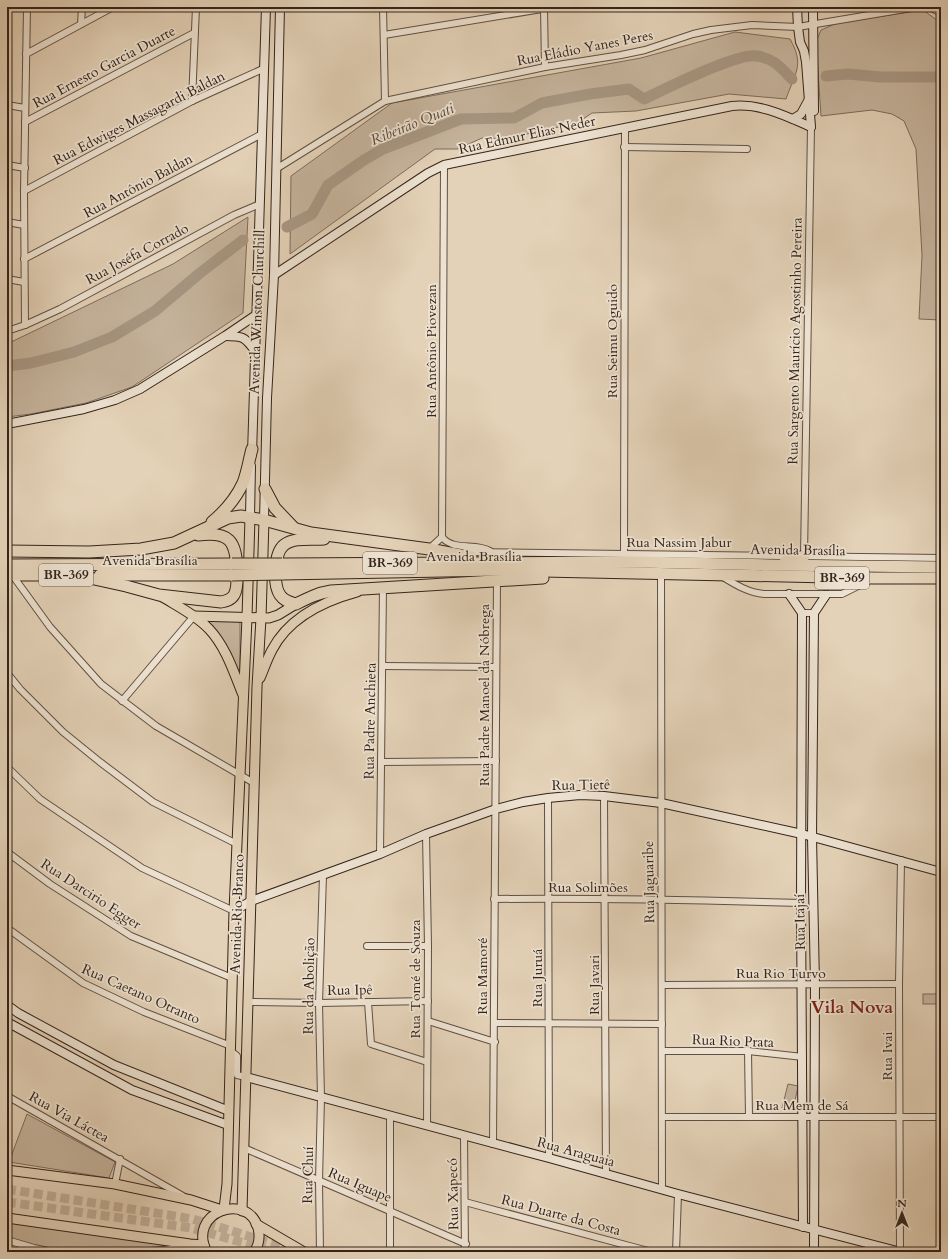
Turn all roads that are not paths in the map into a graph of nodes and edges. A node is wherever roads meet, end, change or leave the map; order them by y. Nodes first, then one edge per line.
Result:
1 (27, 7) edge
2 (82, 7) edge
3 (113, 7) edge
4 (196, 7) edge
5 (266, 7) edge
6 (280, 7) edge
7 (383, 7) edge
8 (554, 7) edge
9 (797, 7) edge
10 (813, 7) edge
11 (917, 7) edge
12 (929, 7) edge
13 (544, 8) edge
14 (941, 14) edge
15 (81, 24) junction
16 (813, 24) junction
17 (798, 27) junction
18 (194, 33) junction
19 (384, 35) junction
20 (26, 54) junction
21 (545, 67) junction
22 (265, 68) junction
23 (278, 79) junction
24 (809, 100) junction
25 (192, 101) junction
26 (385, 101) junction
27 (7, 105) edge
28 (25, 108) junction
29 (793, 119) junction
30 (25, 122) junction
31 (811, 127) junction
32 (625, 128) junction
33 (262, 134) junction
34 (624, 147) junction
35 (747, 149) dead end
36 (7, 165) edge
37 (444, 165) junction
38 (25, 168) junction
39 (276, 170) junction
40 (24, 191) junction
41 (260, 204) junction
42 (7, 222) edge
43 (24, 225) junction
44 (24, 259) junction
45 (274, 275) junction
46 (7, 279) edge
47 (24, 282) junction
48 (256, 315) junction
49 (25, 325) junction
50 (7, 331) edge
51 (225, 336) junction
52 (255, 351) junction
53 (7, 424) edge
54 (252, 449) junction
55 (265, 489) junction
56 (250, 517) junction
57 (264, 520) junction
58 (294, 529) junction
59 (202, 531) junction
60 (190, 537) junction
61 (442, 537) junction
62 (356, 539) junction
63 (429, 549) junction
64 (7, 551) edge
65 (442, 552) junction
66 (492, 552) junction
67 (624, 554) junction
68 (804, 556) junction
69 (941, 558) edge
70 (7, 560) edge
71 (499, 562) junction
72 (7, 565) edge
73 (29, 565) junction
74 (771, 565) junction
75 (941, 567) edge
76 (282, 569) junction
77 (232, 570) junction
78 (609, 573) junction
79 (661, 574) junction
80 (76, 575) junction
81 (720, 575) junction
82 (10, 576) edge
83 (874, 578) junction
84 (938, 579) edge
85 (497, 581) junction
86 (381, 588) junction
87 (789, 594) junction
88 (159, 595) junction
89 (826, 595) junction
90 (296, 604) junction
91 (802, 613) junction
92 (814, 613) junction
93 (194, 616) junction
94 (247, 618) junction
95 (261, 618) junction
96 (383, 666) junction
97 (496, 667) junction
98 (7, 673) edge
99 (257, 687) junction
100 (244, 698) junction
101 (122, 701) junction
102 (496, 761) junction
103 (382, 762) junction
104 (7, 767) edge
105 (240, 776) junction
106 (254, 783) junction
107 (604, 796) junction
108 (548, 798) junction
109 (661, 803) junction
110 (496, 809) junction
111 (426, 834) junction
112 (802, 834) junction
113 (812, 837) junction
114 (238, 844) junction
115 (7, 852) edge
116 (380, 854) junction
117 (900, 860) junction
118 (941, 872) edge
119 (323, 875) junction
120 (494, 899) junction
121 (548, 899) junction
122 (662, 899) junction
123 (605, 900) junction
124 (251, 901) junction
125 (801, 902) junction
126 (234, 912) junction
127 (7, 928) edge
128 (367, 946) dead end
129 (428, 946) junction
130 (232, 978) junction
131 (802, 984) junction
132 (814, 984) junction
133 (899, 984) junction
134 (662, 985) junction
135 (428, 1001) junction
136 (248, 1002) junction
137 (368, 1002) junction
138 (320, 1003) junction
139 (7, 1005) edge
140 (18, 1013) junction
141 (428, 1021) junction
142 (8, 1023) edge
143 (494, 1023) junction
144 (549, 1023) junction
145 (606, 1024) junction
146 (662, 1024) junction
147 (495, 1042) junction
148 (231, 1049) junction
149 (662, 1051) junction
150 (748, 1051) junction
151 (803, 1057) junction
152 (428, 1062) junction
153 (114, 1066) junction
154 (107, 1077) junction
155 (246, 1077) junction
156 (7, 1096) edge
157 (321, 1098) junction
158 (229, 1111) junction
159 (390, 1116) junction
160 (662, 1117) junction
161 (749, 1117) junction
162 (803, 1117) junction
163 (814, 1117) junction
164 (900, 1117) junction
165 (941, 1117) edge
166 (228, 1125) junction
167 (427, 1125) junction
168 (464, 1136) junction
169 (493, 1144) junction
170 (244, 1148) junction
171 (549, 1158) junction
172 (120, 1159) junction
173 (8, 1170) edge
174 (606, 1173) junction
175 (319, 1181) junction
176 (115, 1184) junction
177 (662, 1189) junction
178 (678, 1194) junction
179 (191, 1200) junction
180 (465, 1202) junction
181 (223, 1210) junction
182 (242, 1211) junction
183 (390, 1212) junction
184 (7, 1218) edge
185 (256, 1224) junction
186 (803, 1227) junction
187 (814, 1230) junction
188 (7, 1240) edge
189 (190, 1244) junction
190 (466, 1244) junction
191 (206, 1249) edge
192 (53, 1252) edge
193 (148, 1252) edge
194 (254, 1252) edge
195 (304, 1252) edge
196 (320, 1252) edge
197 (390, 1252) edge
198 (465, 1252) edge
199 (652, 1252) edge
200 (676, 1252) edge
201 (814, 1252) edge
202 (900, 1252) edge

1 - 20 street
2 - 15 street
3 - 15 street
4 - 18 street
5 - 22 street, Avenida Winston Churchill
6 - 23 street, Avenida Winston Churchill
7 - 19 street
8 - 13 street
9 - 17 street
10 - 16 street
11 - 16 street, Rua Eládio Yanes Peres
12 - 14 street
13 - 19 street
13 - 21 street
15 - 20 street
16 - 17 street, Rua Eládio Yanes Peres
16 - 31 street
17 - 21 street, Rua Eládio Yanes Peres
17 - 24 street
18 - 25 street
18 - 30 street, Rua Ernesto Garcia Duarte
19 - 26 street
20 - 28 street
21 - 26 street, Rua Eládio Yanes Peres
22 - 23 street
22 - 25 street, Rua Edwiges Massagardi Baldan
22 - 33 street, Avenida Winston Churchill
23 - 39 street, Avenida Winston Churchill
24 - 29 street
24 - 31 street
25 - 40 street, Rua Edwiges Massagardi Baldan
26 - 39 street, Rua Eládio Yanes Peres
27 - 28 street
28 - 30 street
29 - 31 street, Rua Edmur Elias Neder
29 - 32 street, Rua Edmur Elias Neder
30 - 38 street
31 - 68 street, Rua Sargento Maurício Agostinho Pereira
32 - 34 street, Rua Seimu Oguido
32 - 37 street, Rua Edmur Elias Neder
33 - 41 street, Avenida Winston Churchill
33 - 44 street, Rua Antônio Baldan
34 - 35 street
34 - 67 street, Rua Seimu Oguido
36 - 38 street
37 - 45 street, Rua Edmur Elias Neder
37 - 61 street, Rua Antônio Piovezan
38 - 40 street
39 - 45 street, Avenida Winston Churchill
40 - 43 street
41 - 48 street, Avenida Winston Churchill
41 - 49 street, Rua Joséfa Corrado
42 - 43 street
43 - 44 street
44 - 47 street
45 - 55 street, Avenida Winston Churchill
46 - 47 street
47 - 49 street
48 - 51 street
48 - 52 street, Avenida Winston Churchill
49 - 50 street, Rua Joséfa Corrado
51 - 52 street
51 - 53 street
52 - 54 street, Avenida Winston Churchill
54 - 56 street, Avenida Winston Churchill
54 - 59 highway
55 - 57 street, Avenida Winston Churchill
55 - 58 highway
56 - 57 highway
56 - 59 highway
56 - 94 main road, Avenida Winston Churchill
57 - 58 highway
57 - 95 main road, Avenida Winston Churchill
58 - 62 highway
59 - 60 highway
60 - 64 highway
60 - 88 highway
61 - 63 street
61 - 66 street
62 - 63 highway
62 - 90 highway
63 - 65 highway
65 - 66 street, Rua Nassim Jabur
65 - 71 highway
66 - 67 street, Rua Nassim Jabur
67 - 68 street, Rua Nassim Jabur
68 - 69 street, Rua Nassim Jabur
68 - 74 highway
70 - 73 highway
71 - 74 highway, Avenida Brasília / BR-369
71 - 76 highway, Avenida Brasília / BR-369
72 - 73 highway, Avenida Brasília / BR-369
73 - 77 highway, Avenida Brasília / BR-369
74 - 75 highway, Avenida Brasília / BR-369
76 - 77 highway, Avenida Brasília / BR-369, bridge
76 - 78 highway, Avenida Brasília / BR-369
77 - 80 highway, Avenida Brasília / BR-369
78 - 79 highway, Avenida Brasília / BR-369
78 - 85 highway
79 - 81 highway, Avenida Brasília / BR-369
79 - 109 street, Rua Jaguaribe
80 - 82 highway, Avenida Brasília / BR-369
80 - 88 highway
81 - 83 highway, Avenida Brasília / BR-369
81 - 87 street
82 - 101 street
83 - 84 highway, Avenida Brasília / BR-369
83 - 89 street
85 - 86 highway
85 - 97 street, Rua Padre Manoel da Nóbrega
86 - 90 highway
86 - 96 street, Rua Padre Anchieta
86 - 99 main road
87 - 89 street
87 - 91 street
88 - 93 main road
89 - 92 street
90 - 95 main road
91 - 92 street
91 - 112 street, Rua Itajaí
92 - 113 street, Rua Itajaí
93 - 94 main road
93 - 100 main road
93 - 101 street
94 - 95 main road
94 - 100 main road, Avenida Rio Branco
95 - 99 main road, Avenida Rio Branco
96 - 97 street
96 - 103 street, Rua Padre Anchieta
97 - 102 street, Rua Padre Manoel da Nóbrega
98 - 114 street
99 - 106 main road, Avenida Rio Branco
100 - 105 main road, Avenida Rio Branco
101 - 105 street
102 - 103 street
102 - 110 street, Rua Padre Manoel da Nóbrega
103 - 116 street, Rua Padre Anchieta
104 - 126 street
105 - 106 street
105 - 114 main road, Avenida Rio Branco
106 - 124 main road, Avenida Rio Branco
107 - 108 street, Rua Tietê
107 - 109 street, Rua Tietê
107 - 123 street, Rua Javari
108 - 110 street, Rua Tietê
108 - 121 street, Rua Juruá
109 - 112 street, Rua Tietê
109 - 122 street, Rua Jaguaribe
110 - 111 street, Rua Tietê
110 - 120 street, Rua Mamoré
111 - 116 street, Rua Tietê
111 - 129 street, Rua Tomé de Souza
112 - 113 street, Rua Tietê
112 - 125 street, Rua Itajaí
113 - 117 street, Rua Tietê
113 - 132 street, Rua Itajaí
114 - 126 main road, Avenida Rio Branco
115 - 130 street, Rua Darcirio Egger
116 - 119 street, Rua Tietê
117 - 118 street, Rua Tietê
117 - 133 street, Rua Ivai
119 - 124 street, Rua Tietê
119 - 138 street, Rua da Abolição
120 - 121 street, Rua Solimões
120 - 143 street, Rua Mamoré
121 - 123 street, Rua Solimões
121 - 144 street, Rua Juruá
122 - 123 street, Rua Solimões
122 - 125 street, Rua Solimões
122 - 134 street, Rua Jaguaribe
123 - 145 street, Rua Javari
124 - 126 street, Rua Tietê
124 - 136 main road, Avenida Rio Branco
125 - 131 street, Rua Itajaí
126 - 130 main road, Avenida Rio Branco
127 - 148 street, Rua Caetano Otranto
128 - 129 street
129 - 135 street, Rua Tomé de Souza
130 - 148 main road, Avenida Rio Branco
131 - 132 street, Rua Rio Turvo
131 - 134 street, Rua Rio Turvo
131 - 151 street, Rua Itajaí
132 - 133 street, Rua Rio Turvo
132 - 163 street, Rua Itajaí
133 - 164 street, Rua Ivai
134 - 146 street, Rua Jaguaribe
135 - 137 street, Rua Ipê
135 - 141 street, Rua Tomé de Souza
136 - 138 street, Rua Ipê
136 - 155 main road, Avenida Rio Branco
137 - 138 street, Rua Ipê
137 - 152 street
138 - 157 street, Rua da Abolição
139 - 140 street
140 - 142 street
140 - 153 street
141 - 147 street
141 - 152 street, Rua Tomé de Souza
142 - 154 street
143 - 144 street
143 - 147 street, Rua Mamoré
144 - 145 street
144 - 171 street, Rua Juruá
145 - 146 street
145 - 174 street, Rua Javari
146 - 149 street, Rua Jaguaribe
147 - 169 street, Rua Mamoré
148 - 155 street
148 - 158 main road, Avenida Rio Branco
149 - 150 street, Rua Rio Prata
149 - 160 street, Rua Jaguaribe
150 - 151 street, Rua Rio Prata
150 - 161 street
151 - 162 street, Rua Itajaí
152 - 167 street, Rua Tomé de Souza
153 - 154 street
153 - 158 street
154 - 166 street
155 - 157 street, Rua Araguaia
155 - 170 main road, Avenida Rio Branco
156 - 172 street, Rua Via Láctea
157 - 159 street, Rua Araguaia
157 - 175 street, Rua Chuí
158 - 166 main road, Avenida Rio Branco
159 - 167 street, Rua Araguaia
159 - 183 street
160 - 161 street, Rua Mem de Sá
160 - 177 street, Rua Jaguaribe
161 - 162 street, Rua Mem de Sá
162 - 163 street, Rua Mem de Sá
162 - 186 street, Rua Itajaí
163 - 164 street, Rua Mem de Sá
163 - 187 street, Rua Itajaí
164 - 165 street, Rua Mem de Sá
164 - 202 street, Rua Ivai
166 - 181 main road, Avenida Rio Branco
167 - 168 street, Rua Araguaia
168 - 169 street, Rua Araguaia
168 - 180 street, Rua Xapecó
169 - 171 street, Rua Araguaia
170 - 175 street, Rua Iguape
170 - 182 main road, Avenida Rio Branco
171 - 174 street, Rua Araguaia
172 - 176 street, Rua Via Láctea
172 - 179 street, Rua Via Láctea
173 - 176 main road
174 - 177 street, Rua Araguaia
175 - 183 street, Rua Iguape
175 - 196 street, Rua Chuí
176 - 179 main road
177 - 178 street, Rua Araguaia
178 - 186 street, Rua Araguaia
178 - 200 street
179 - 181 main road
180 - 190 street, Rua Xapecó
180 - 199 street, Rua Duarte da Costa
181 - 182 main road
181 - 191 main road
182 - 185 main road
183 - 190 street, Rua Iguape
183 - 197 street
184 - 189 main road
185 - 194 main road
185 - 195 main road
186 - 187 street, Rua Araguaia
187 - 201 street, Rua Itajaí
187 - 202 street, Rua Araguaia
188 - 192 street
189 - 191 main road
189 - 193 street
190 - 198 street, Rua Xapecó

